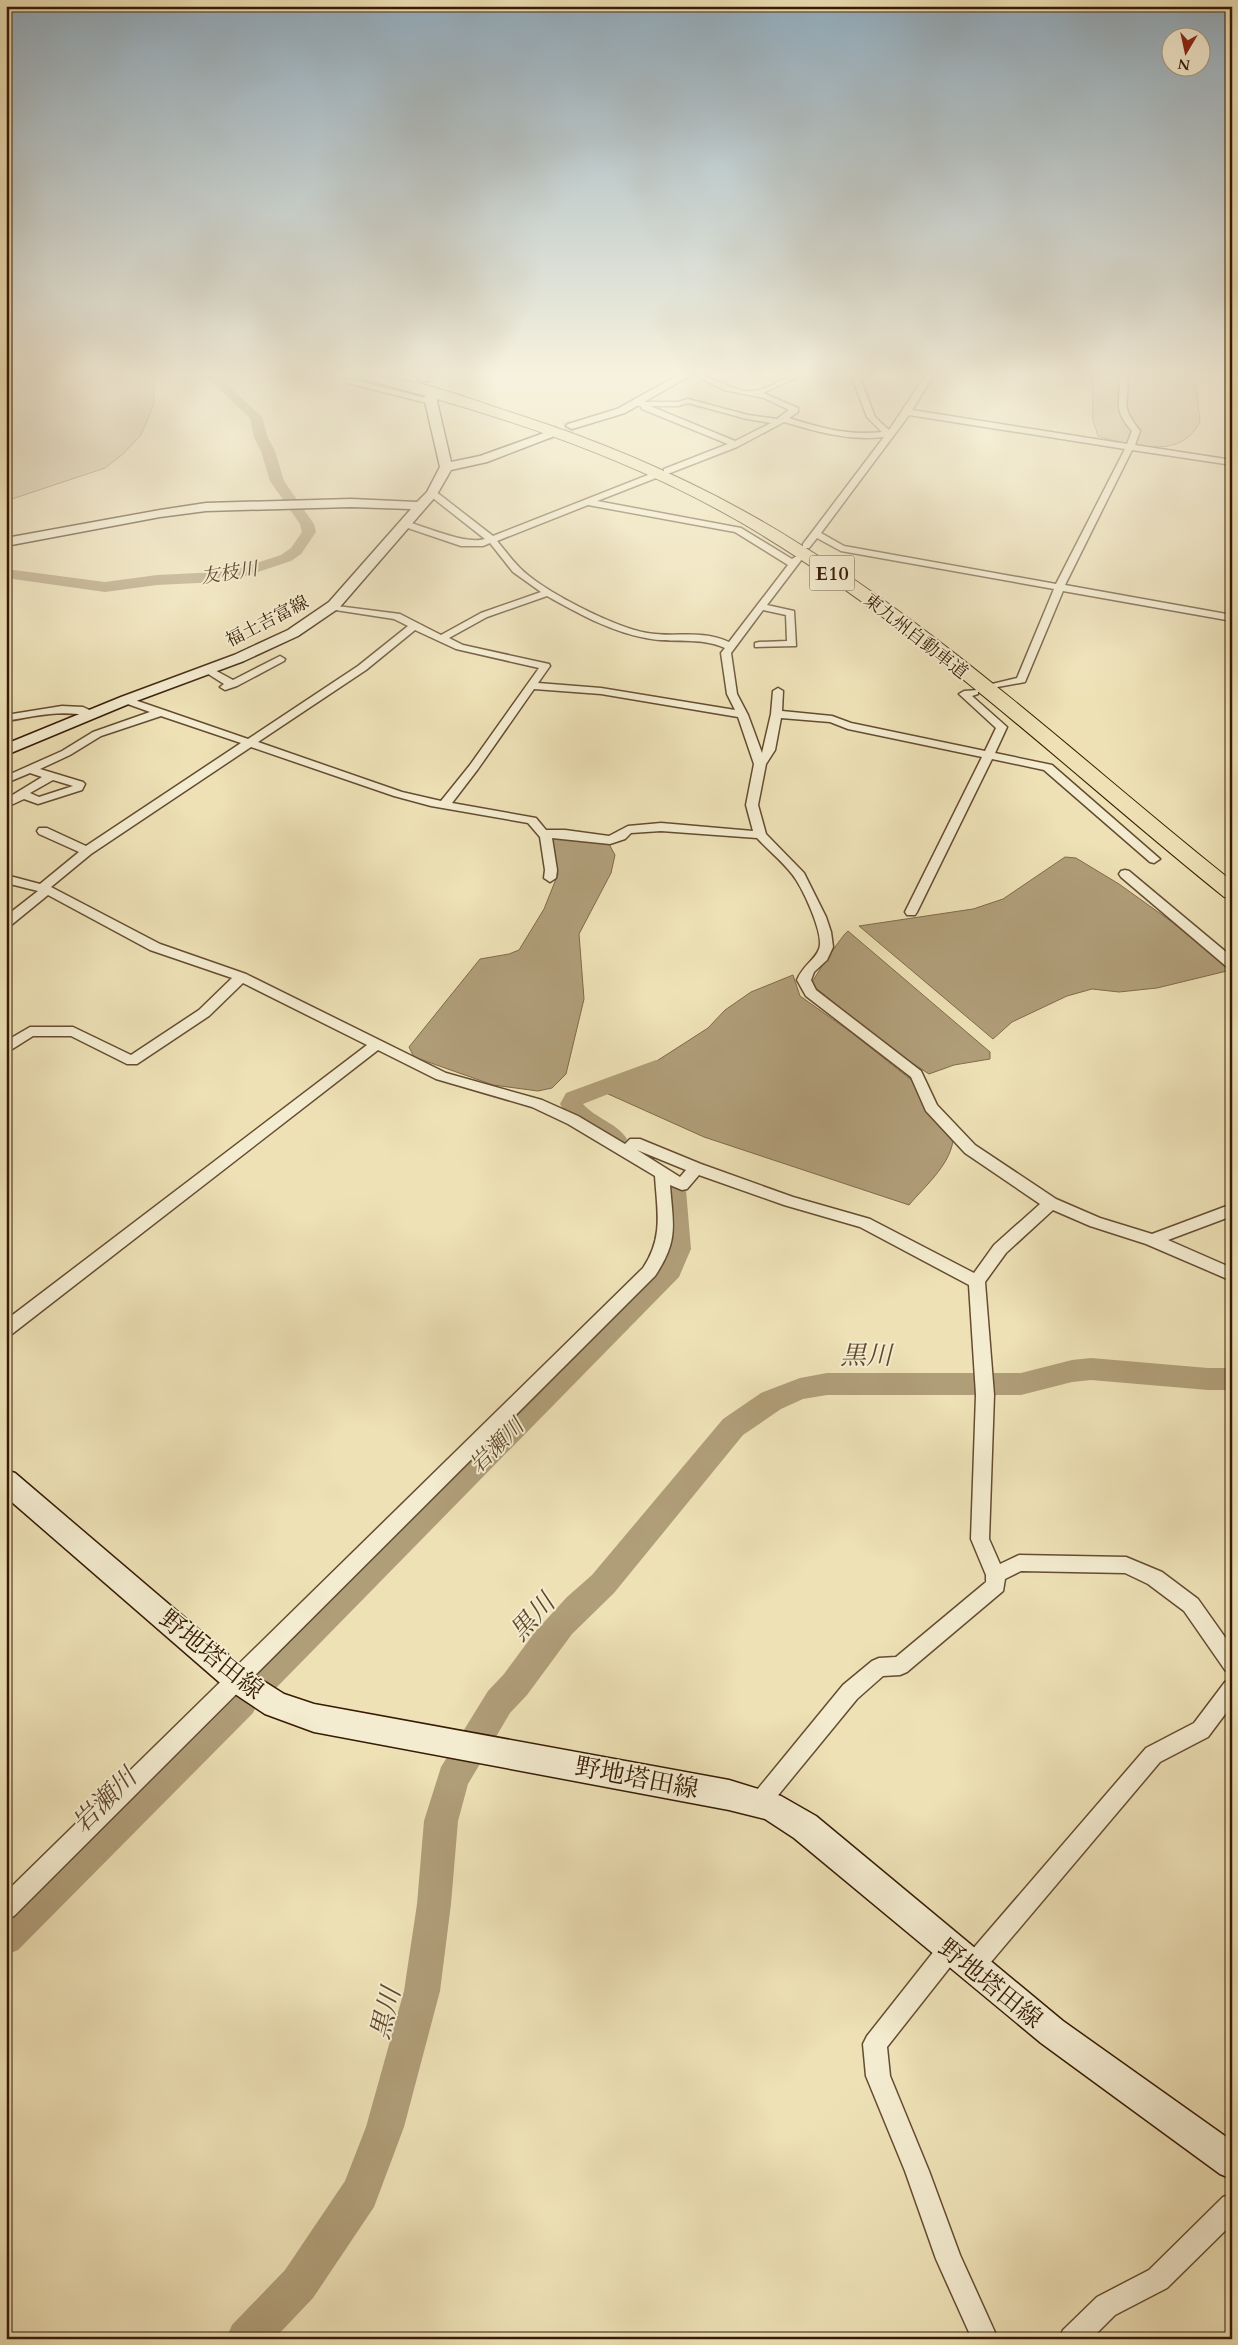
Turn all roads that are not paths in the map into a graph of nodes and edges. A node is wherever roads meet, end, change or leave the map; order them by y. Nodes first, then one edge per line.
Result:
1 (437, 484) edge
2 (631, 484) edge
3 (678, 484) edge
4 (852, 484) edge
5 (1111, 484) edge
6 (432, 493) junction
7 (586, 502) junction
8 (421, 506) junction
9 (405, 524) junction
10 (816, 534) junction
11 (492, 540) junction
12 (6, 542) edge
13 (806, 546) dead end
14 (1059, 588) junction
15 (548, 593) junction
16 (332, 607) junction
17 (761, 607) junction
18 (1232, 618) edge
19 (414, 626) junction
20 (440, 639) junction
21 (759, 645) dead end
22 (729, 646) junction
23 (280, 659) dead end
24 (207, 670) junction
25 (532, 686) junction
26 (996, 686) dead end
27 (778, 691) dead end
28 (974, 692) dead end
29 (126, 700) junction
30 (161, 712) junction
31 (93, 714) junction
32 (776, 714) junction
33 (743, 715) junction
34 (6, 718) edge
35 (248, 743) junction
36 (6, 750) edge
37 (987, 754) junction
38 (760, 764) junction
39 (31, 770) junction
40 (51, 776) junction
41 (6, 780) edge
42 (24, 794) junction
43 (6, 802) edge
44 (444, 805) junction
45 (42, 831) dead end
46 (546, 834) junction
47 (760, 835) junction
48 (87, 851) junction
49 (1154, 859) dead end
50 (1125, 874) dead end
51 (550, 878) dead end
52 (6, 880) edge
53 (45, 889) junction
54 (1232, 892) edge
55 (911, 912) dead end
56 (6, 923) edge
57 (1232, 964) edge
58 (241, 977) junction
59 (377, 1044) junction
60 (6, 1048) edge
61 (626, 1152) junction
62 (696, 1168) junction
63 (662, 1174) junction
64 (1051, 1204) junction
65 (1232, 1210) edge
66 (1152, 1240) junction
67 (1232, 1275) edge
68 (978, 1282) junction
69 (6, 1329) edge
70 (6, 1481) edge
71 (995, 1575) junction
72 (1232, 1664) edge
73 (236, 1679) junction
74 (1232, 1689) edge
75 (759, 1803) junction
76 (6, 1908) edge
77 (950, 1948) junction
78 (972, 1967) junction
79 (1232, 2162) edge
80 (1232, 2206) edge
81 (985, 2339) edge
82 (1072, 2339) edge

1 - 6 main road, 福土吉富線
2 - 7 street
3 - 54 highway, 東九州自動車道 / E10
4 - 10 street
5 - 14 street
6 - 8 main road, 福土吉富線
6 - 11 street
7 - 11 street
7 - 17 street
8 - 9 main road, 福土吉富線
8 - 12 main road
9 - 11 street
9 - 16 main road, 福土吉富線
10 - 13 street
10 - 14 street
11 - 15 street
14 - 18 street
14 - 26 street
15 - 20 street
15 - 22 street
16 - 19 street
16 - 24 main road, 福土吉富線
17 - 21 street
17 - 22 street
19 - 20 street
19 - 35 street
20 - 25 street
22 - 33 street
23 - 24 street
24 - 29 main road, 福土吉富線
25 - 33 street
25 - 44 street
27 - 32 street
28 - 37 street
29 - 30 street
29 - 31 main road, 福土吉富線
30 - 35 street
30 - 39 street
31 - 34 street
31 - 36 main road, 福土吉富線
32 - 37 street
32 - 38 street
33 - 38 street
35 - 44 street
35 - 48 street
37 - 49 street
37 - 55 street
38 - 47 street
39 - 40 street
39 - 41 street
40 - 42 street
40 - 42 street
42 - 43 street
44 - 46 street
45 - 48 street
46 - 47 street
46 - 51 street
47 - 64 street
48 - 53 street
50 - 57 street
52 - 53 street
53 - 56 street
53 - 58 street
58 - 59 street
58 - 60 street
59 - 61 street
59 - 69 street
61 - 62 street
61 - 63 street
62 - 63 street
62 - 68 street
63 - 73 street
64 - 66 street
64 - 68 street
65 - 66 street
66 - 67 street
68 - 71 street
70 - 73 main road, 野地塔田線
71 - 72 street
71 - 75 street
73 - 75 main road, 野地塔田線
73 - 76 street
74 - 78 street
75 - 77 main road, 野地塔田線
77 - 78 main road, 野地塔田線
77 - 81 street
78 - 79 main road, 野地塔田線
80 - 82 street

